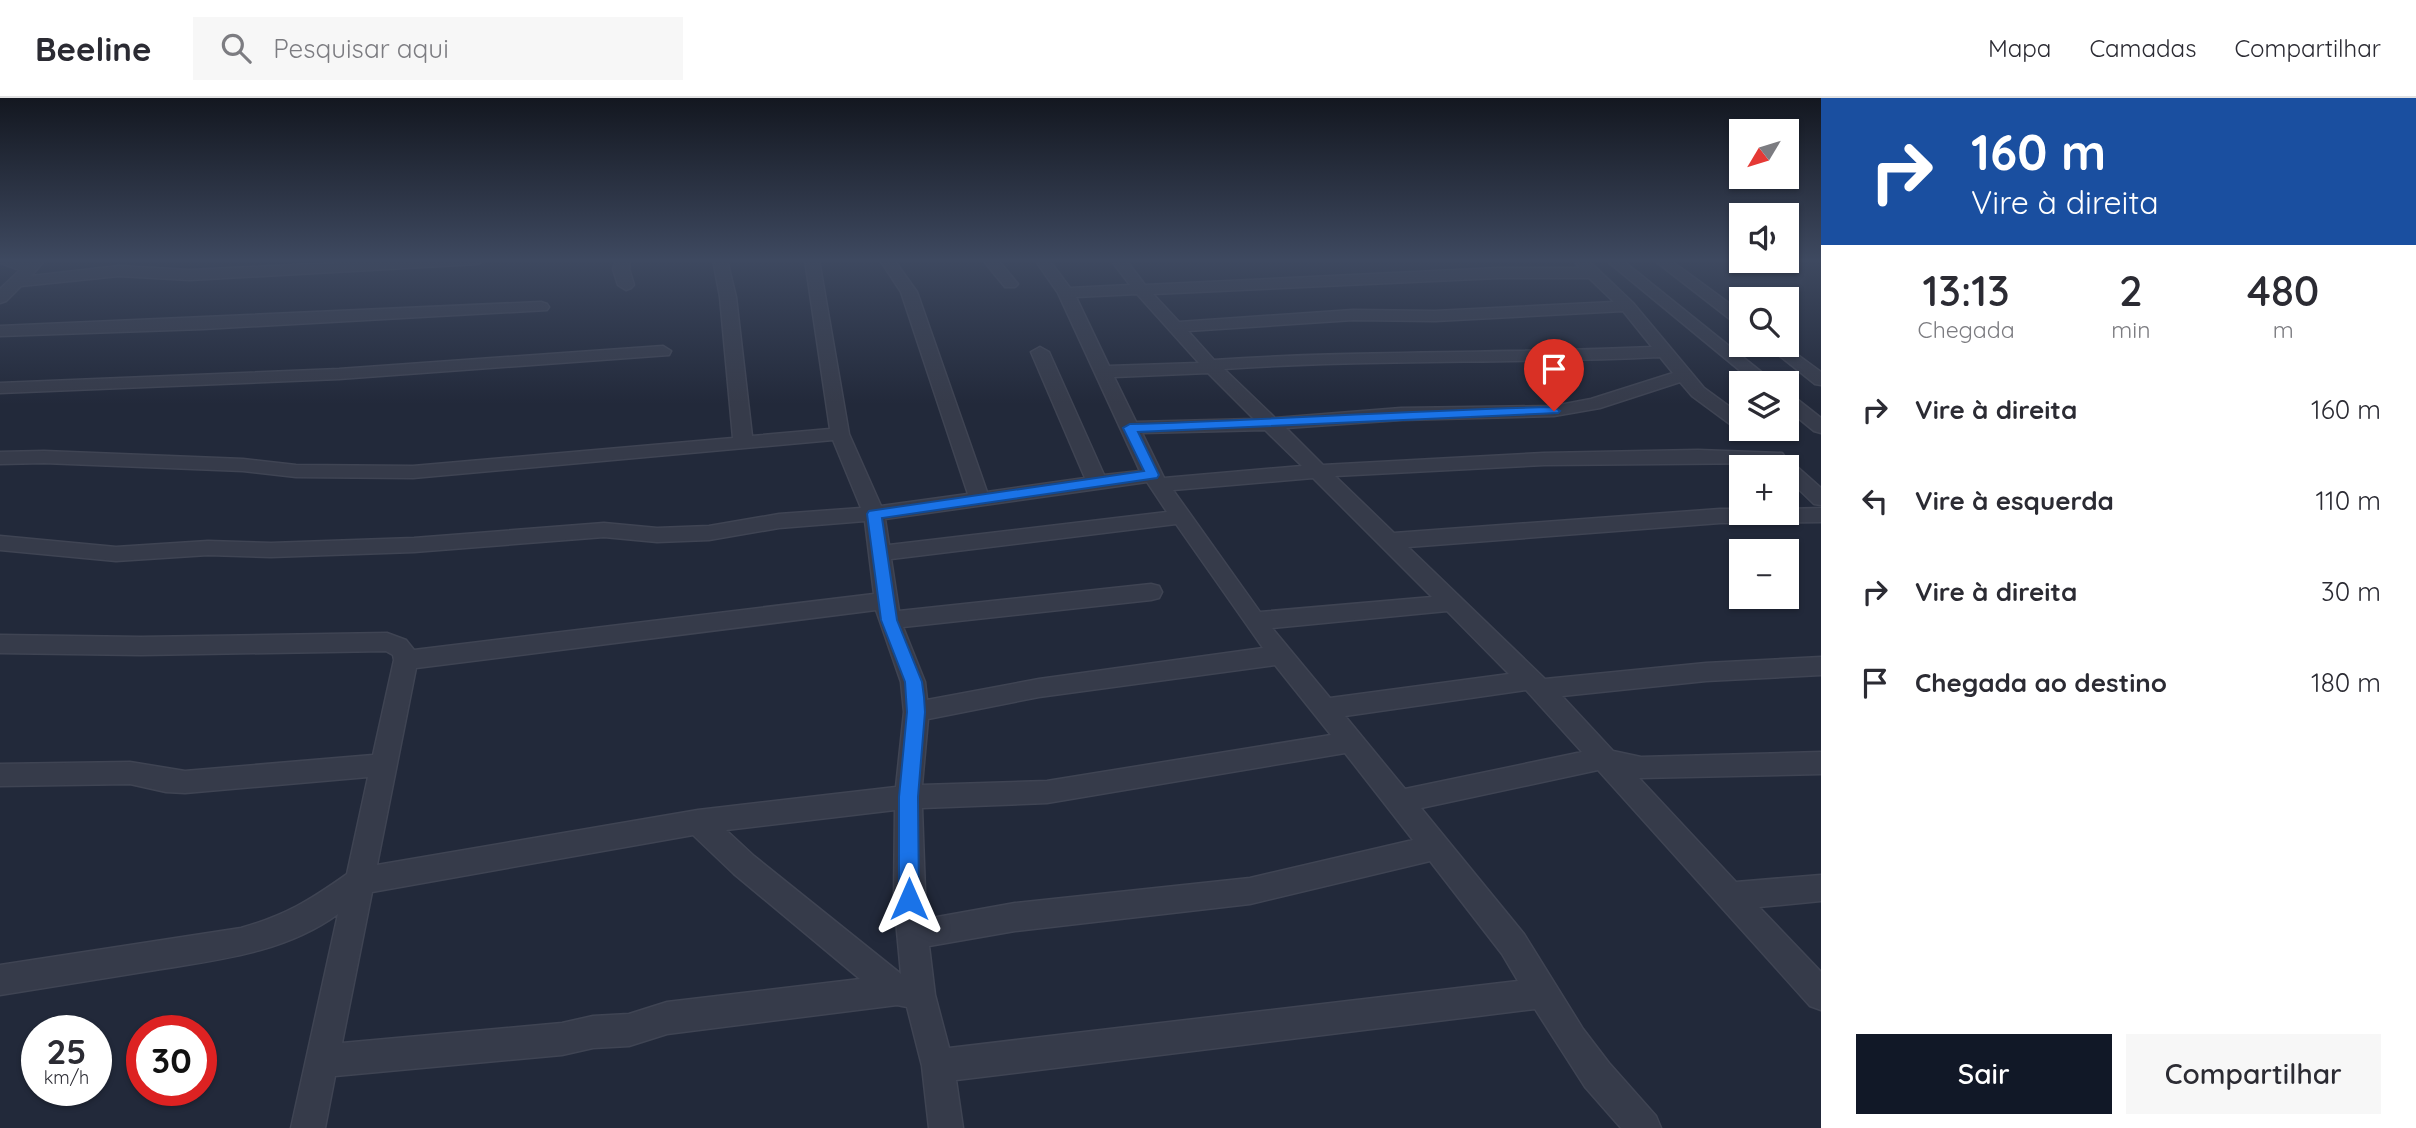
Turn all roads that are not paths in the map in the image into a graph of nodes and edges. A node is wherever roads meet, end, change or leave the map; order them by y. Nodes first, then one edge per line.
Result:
1 (520, 308) edge
2 (729, 308) edge
3 (820, 308) edge
4 (915, 308) edge
5 (1073, 308) edge
6 (1158, 308) edge
7 (1589, 308) edge
8 (1629, 308) edge
9 (1673, 308) edge
10 (1176, 327) junction
11 (0, 331) edge
12 (663, 351) dead end
13 (1040, 352) dead end
14 (1666, 352) junction
15 (1790, 357) edge
16 (1101, 371) junction
17 (1217, 371) junction
18 (1751, 371) edge
19 (1140, 373) junction
20 (1684, 375) junction
21 (1821, 380) edge
22 (0, 388) edge
23 (1114, 396) junction
24 (1799, 410) edge
25 (1729, 414) edge
26 (1269, 424) junction
27 (1821, 427) edge
28 (1130, 428) junction
29 (840, 434) junction
30 (1760, 441) edge
31 (743, 443) junction
32 (1774, 455) edge
33 (0, 458) edge
34 (1729, 461) edge
35 (1315, 470) junction
36 (1799, 479) edge
37 (1156, 480) junction
38 (1097, 482) junction
39 (979, 497) junction
40 (1821, 499) edge
41 (874, 514) junction
42 (1821, 515) edge
43 (1182, 517) junction
44 (1388, 541) junction
45 (0, 543) edge
46 (880, 553) junction
47 (1151, 592) dead end
48 (1450, 603) junction
49 (887, 611) junction
50 (1254, 621) junction
51 (0, 644) edge
52 (1280, 655) junction
53 (406, 660) junction
54 (1821, 666) edge
55 (1535, 685) junction
56 (1322, 709) junction
57 (916, 712) junction
58 (1351, 742) junction
59 (1602, 759) junction
60 (1821, 762) edge
61 (384, 765) junction
62 (0, 775) edge
63 (908, 797) junction
64 (1401, 801) junction
65 (698, 822) junction
66 (1433, 848) junction
67 (359, 881) junction
68 (1821, 888) edge
69 (1729, 896) junction
70 (913, 934) junction
71 (0, 980) edge
72 (908, 993) junction
73 (1542, 993) junction
74 (1821, 995) edge
75 (322, 1061) junction
76 (938, 1066) junction
77 (308, 1128) edge
78 (946, 1128) edge
79 (1644, 1128) edge

1 - 11 street
2 - 31 street
3 - 29 street
4 - 39 street
5 - 16 street
6 - 10 street
7 - 10 street
8 - 14 street
9 - 18 street
10 - 17 street
12 - 22 street
13 - 38 street
14 - 17 street
14 - 20 street
15 - 21 street
16 - 19 street
16 - 23 street
17 - 19 street
17 - 26 street
19 - 23 street
20 - 25 street
20 - 26 street
23 - 28 street
24 - 27 street
26 - 28 street
26 - 35 street
28 - 37 street
29 - 31 street
29 - 41 street
30 - 32 street
31 - 33 street
34 - 35 street
35 - 37 street
35 - 44 street
36 - 40 street
37 - 38 street
37 - 43 street
38 - 39 street
39 - 41 street
41 - 45 street
41 - 46 street
42 - 44 street
43 - 46 street
43 - 50 street
44 - 48 street
46 - 49 street
47 - 49 street
48 - 50 street
48 - 55 street
49 - 53 street
49 - 57 street
50 - 52 street
51 - 53 street
52 - 56 street
52 - 57 street
53 - 61 street
54 - 55 street
55 - 56 street
55 - 59 street
56 - 58 street
57 - 63 street
58 - 63 street
58 - 64 street
59 - 60 street
59 - 64 street
59 - 69 street
61 - 62 street
61 - 67 street
63 - 65 street
63 - 70 street
64 - 66 street
65 - 67 street
65 - 72 street
66 - 70 street
66 - 73 street
67 - 71 street
67 - 75 street
68 - 69 street
69 - 74 street
70 - 72 street
72 - 75 street
72 - 76 street
73 - 76 street
73 - 79 street
75 - 77 street
76 - 78 street

